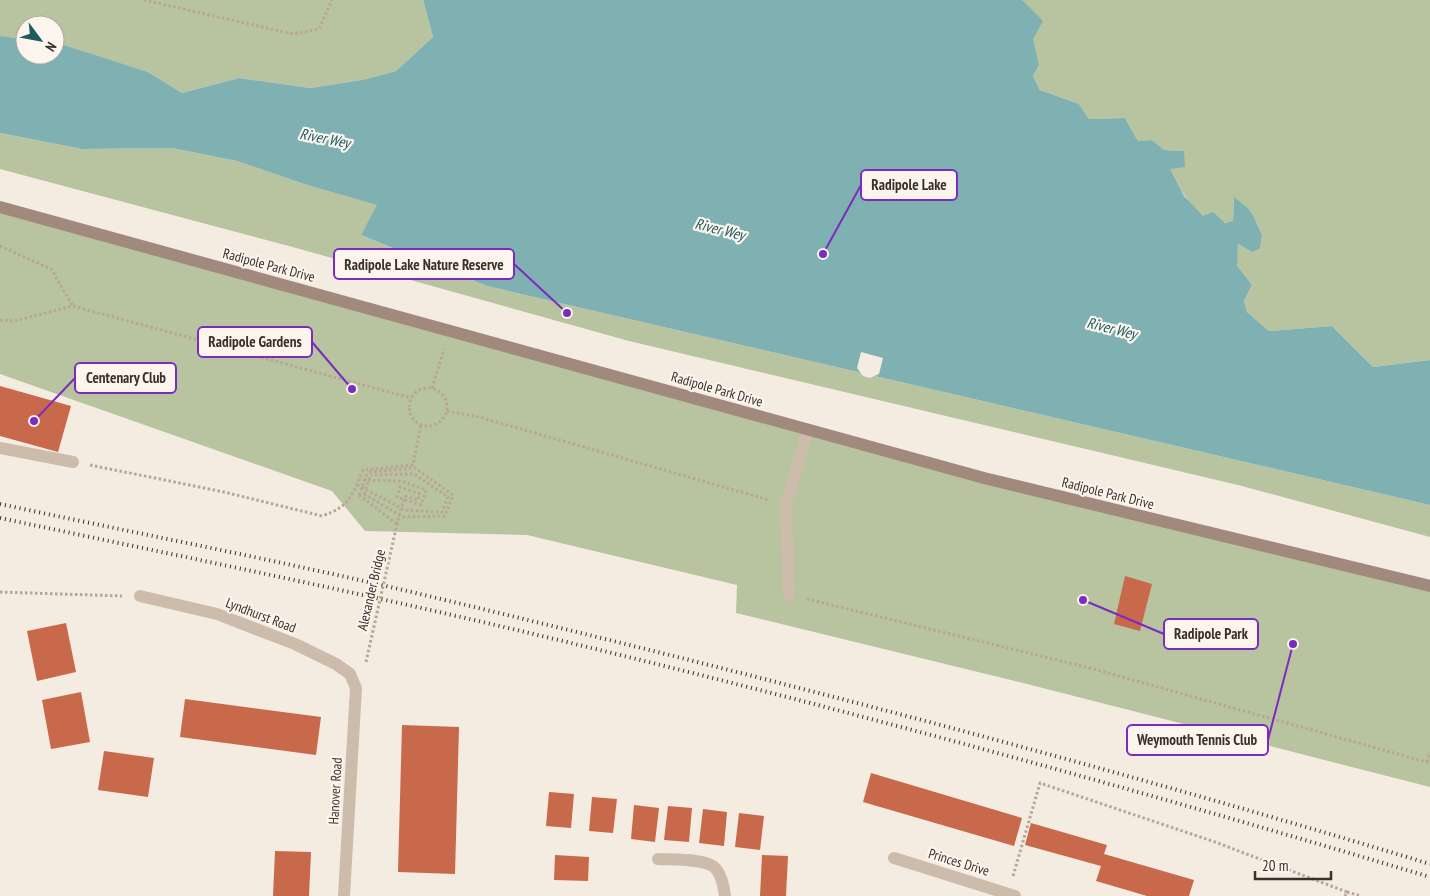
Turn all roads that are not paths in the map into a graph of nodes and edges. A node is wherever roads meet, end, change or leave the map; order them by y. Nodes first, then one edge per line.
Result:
1 (0, 207) edge
2 (808, 430) junction
3 (0, 448) edge
4 (73, 462) road end
5 (1430, 586) edge
6 (789, 595) road end
7 (140, 596) road end
8 (356, 688) joint
9 (894, 858) dead end
10 (658, 859) dead end
11 (1011, 895) edge
12 (344, 896) edge
13 (725, 896) edge

1 - 2 street, Radipole Park Drive
2 - 5 street, Radipole Park Drive
2 - 6 street
3 - 4 street
7 - 8 street, Lyndhurst Road
8 - 12 street, Hanover Road
9 - 11 street, Princes Drive
10 - 13 street

